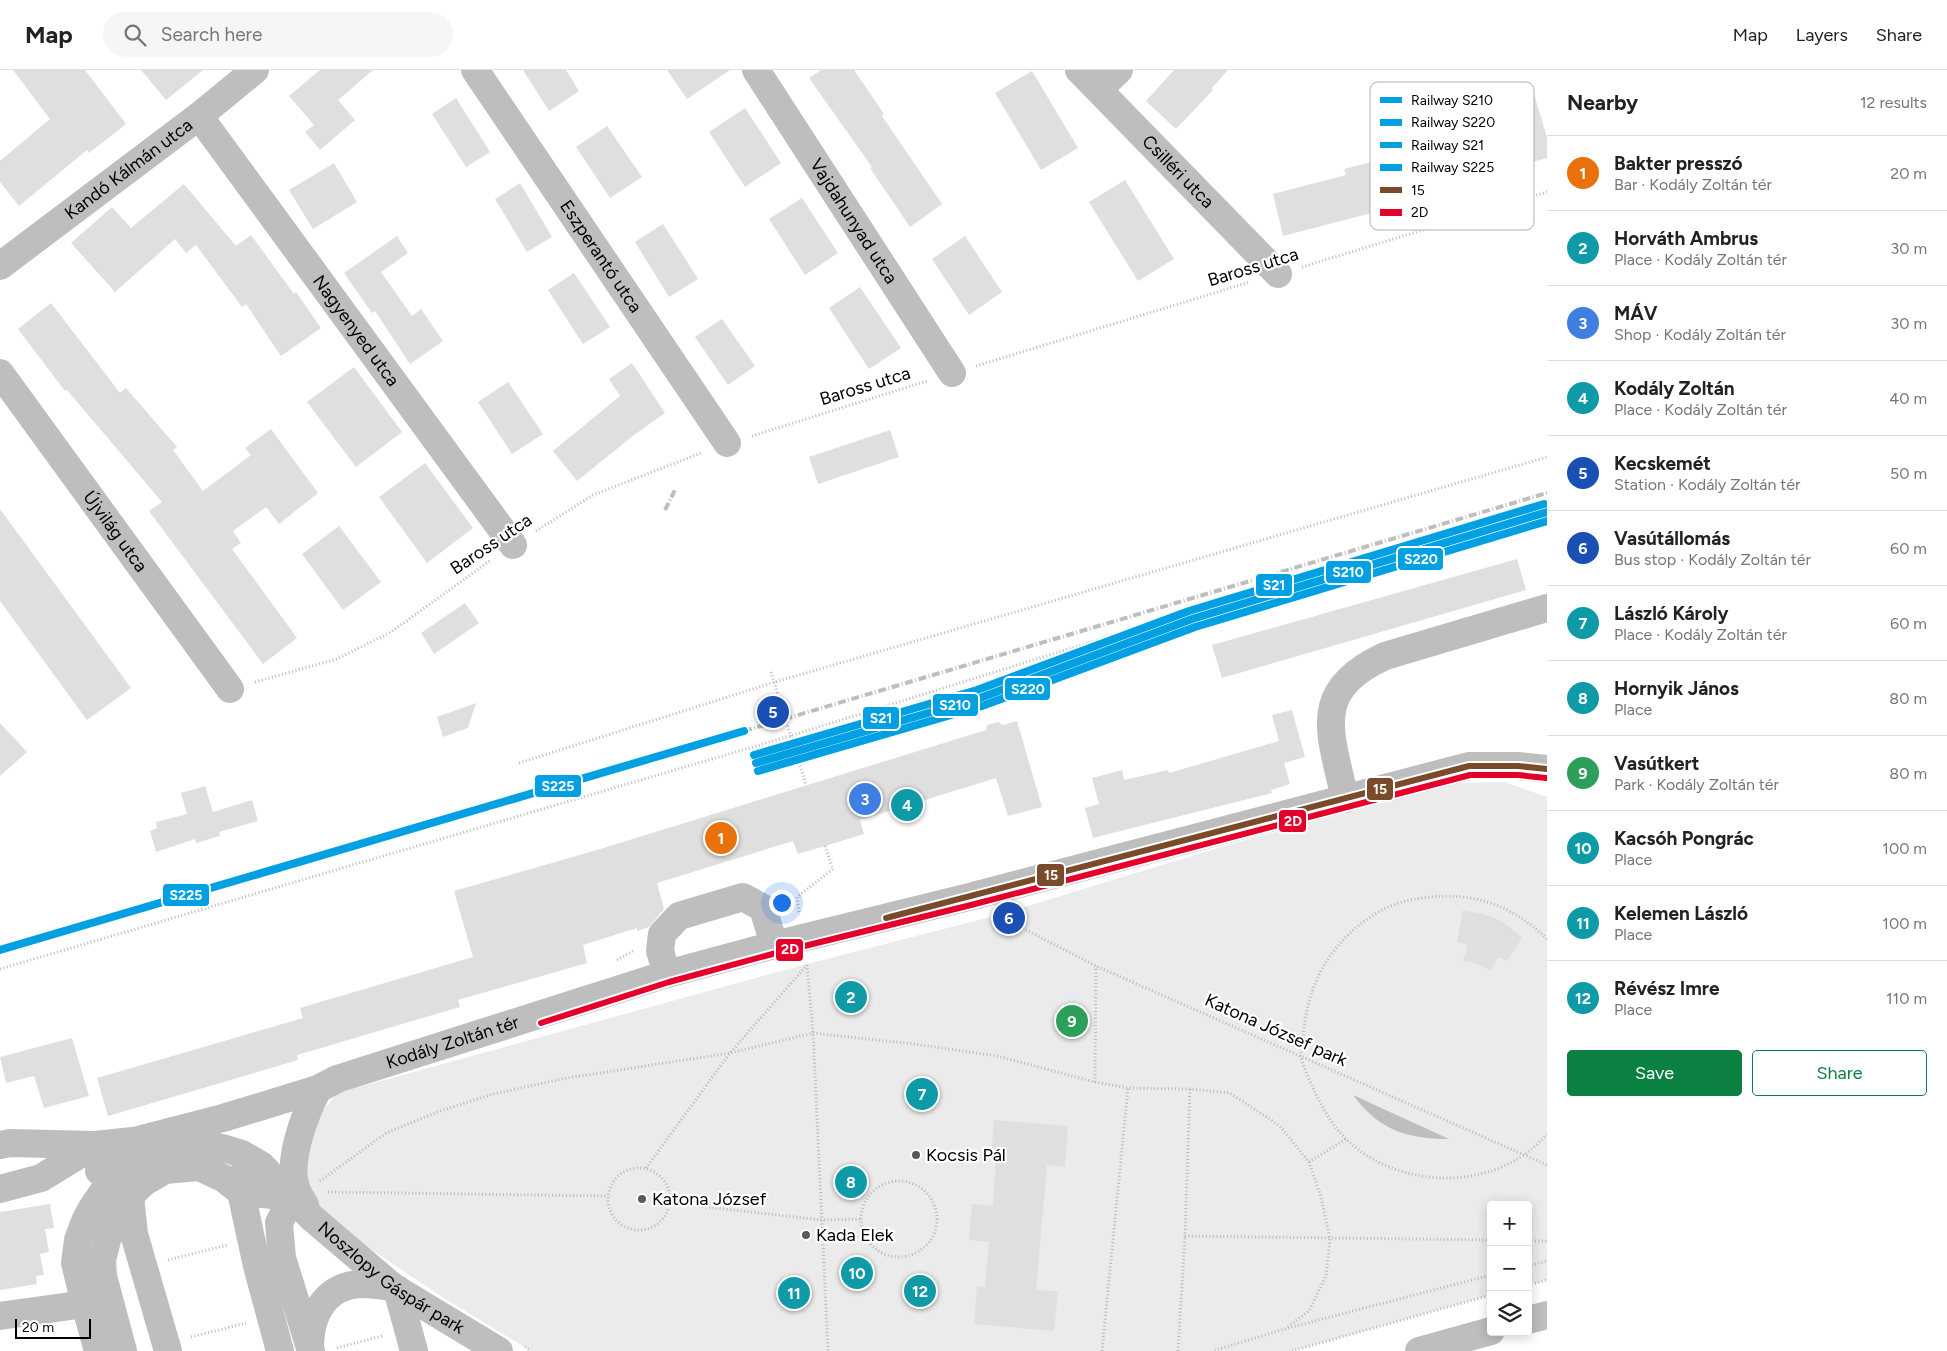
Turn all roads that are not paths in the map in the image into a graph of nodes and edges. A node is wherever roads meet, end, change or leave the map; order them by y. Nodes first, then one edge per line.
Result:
1 (255, 70) edge
2 (475, 70) edge
3 (756, 70) edge
4 (1079, 70) edge
5 (1119, 70) edge
6 (1098, 89) junction
7 (200, 116) junction
8 (0, 266) edge
9 (1278, 274) road end
10 (0, 373) edge
11 (952, 373) road end
12 (727, 443) road end
13 (514, 545) road end
14 (1547, 608) edge
15 (230, 689) road end
16 (1547, 769) edge
17 (1345, 799) junction
18 (774, 945) junction
19 (667, 974) junction
20 (318, 1089) junction
21 (223, 1118) junction
22 (0, 1145) edge
23 (164, 1150) junction
24 (242, 1154) junction
25 (97, 1158) junction
26 (0, 1189) edge
27 (241, 1192) junction
28 (303, 1192) junction
29 (130, 1196) junction
30 (311, 1217) junction
31 (395, 1288) junction
32 (76, 1306) junction
33 (1547, 1315) edge
34 (0, 1316) edge
35 (1532, 1319) edge
36 (1487, 1332) edge
37 (176, 1345) edge
38 (511, 1348) edge
39 (311, 1349) edge
40 (80, 1351) edge
41 (98, 1351) edge
42 (123, 1351) edge
43 (280, 1351) edge
44 (414, 1351) edge
45 (1419, 1351) edge

1 - 7 street, Kandó Kálmán utca
2 - 12 street, Eszperantó utca
3 - 11 street, Vajdahunyad utca
4 - 6 street, Csilléri utca
5 - 6 street
6 - 9 street, Csilléri utca
7 - 8 street, Kandó Kálmán utca
7 - 13 street, Nagyenyed utca
10 - 15 street, Újvilág utca
14 - 17 street
16 - 17 street, Kodály Zoltán tér
17 - 18 street, Kodály Zoltán tér
18 - 19 street, Kodály Zoltán tér
18 - 19 street
19 - 20 street, Kodály Zoltán tér
20 - 21 street, Kodály Zoltán tér
20 - 30 street
21 - 23 street, Kodály Zoltán tér
21 - 23 street, Kodály Zoltán tér
22 - 25 street
23 - 24 street, Kodály Zoltán tér
23 - 25 street, Kodály Zoltán tér
23 - 27 street
23 - 29 street
23 - 32 street, Kodály Zoltán tér
24 - 27 street
24 - 28 street, Kodály Zoltán tér
25 - 26 street
25 - 32 street, Kodály Zoltán tér
27 - 28 street
27 - 43 street
28 - 30 street, Noszlopy Gáspár park
28 - 39 street
29 - 37 street
29 - 42 street
30 - 31 street, Noszlopy Gáspár park
31 - 38 street, Noszlopy Gáspár park
31 - 39 street
31 - 44 street
32 - 34 street
32 - 40 street, Kodály Zoltán tér
32 - 41 street, Kodály Zoltán tér
33 - 35 street
36 - 45 street

